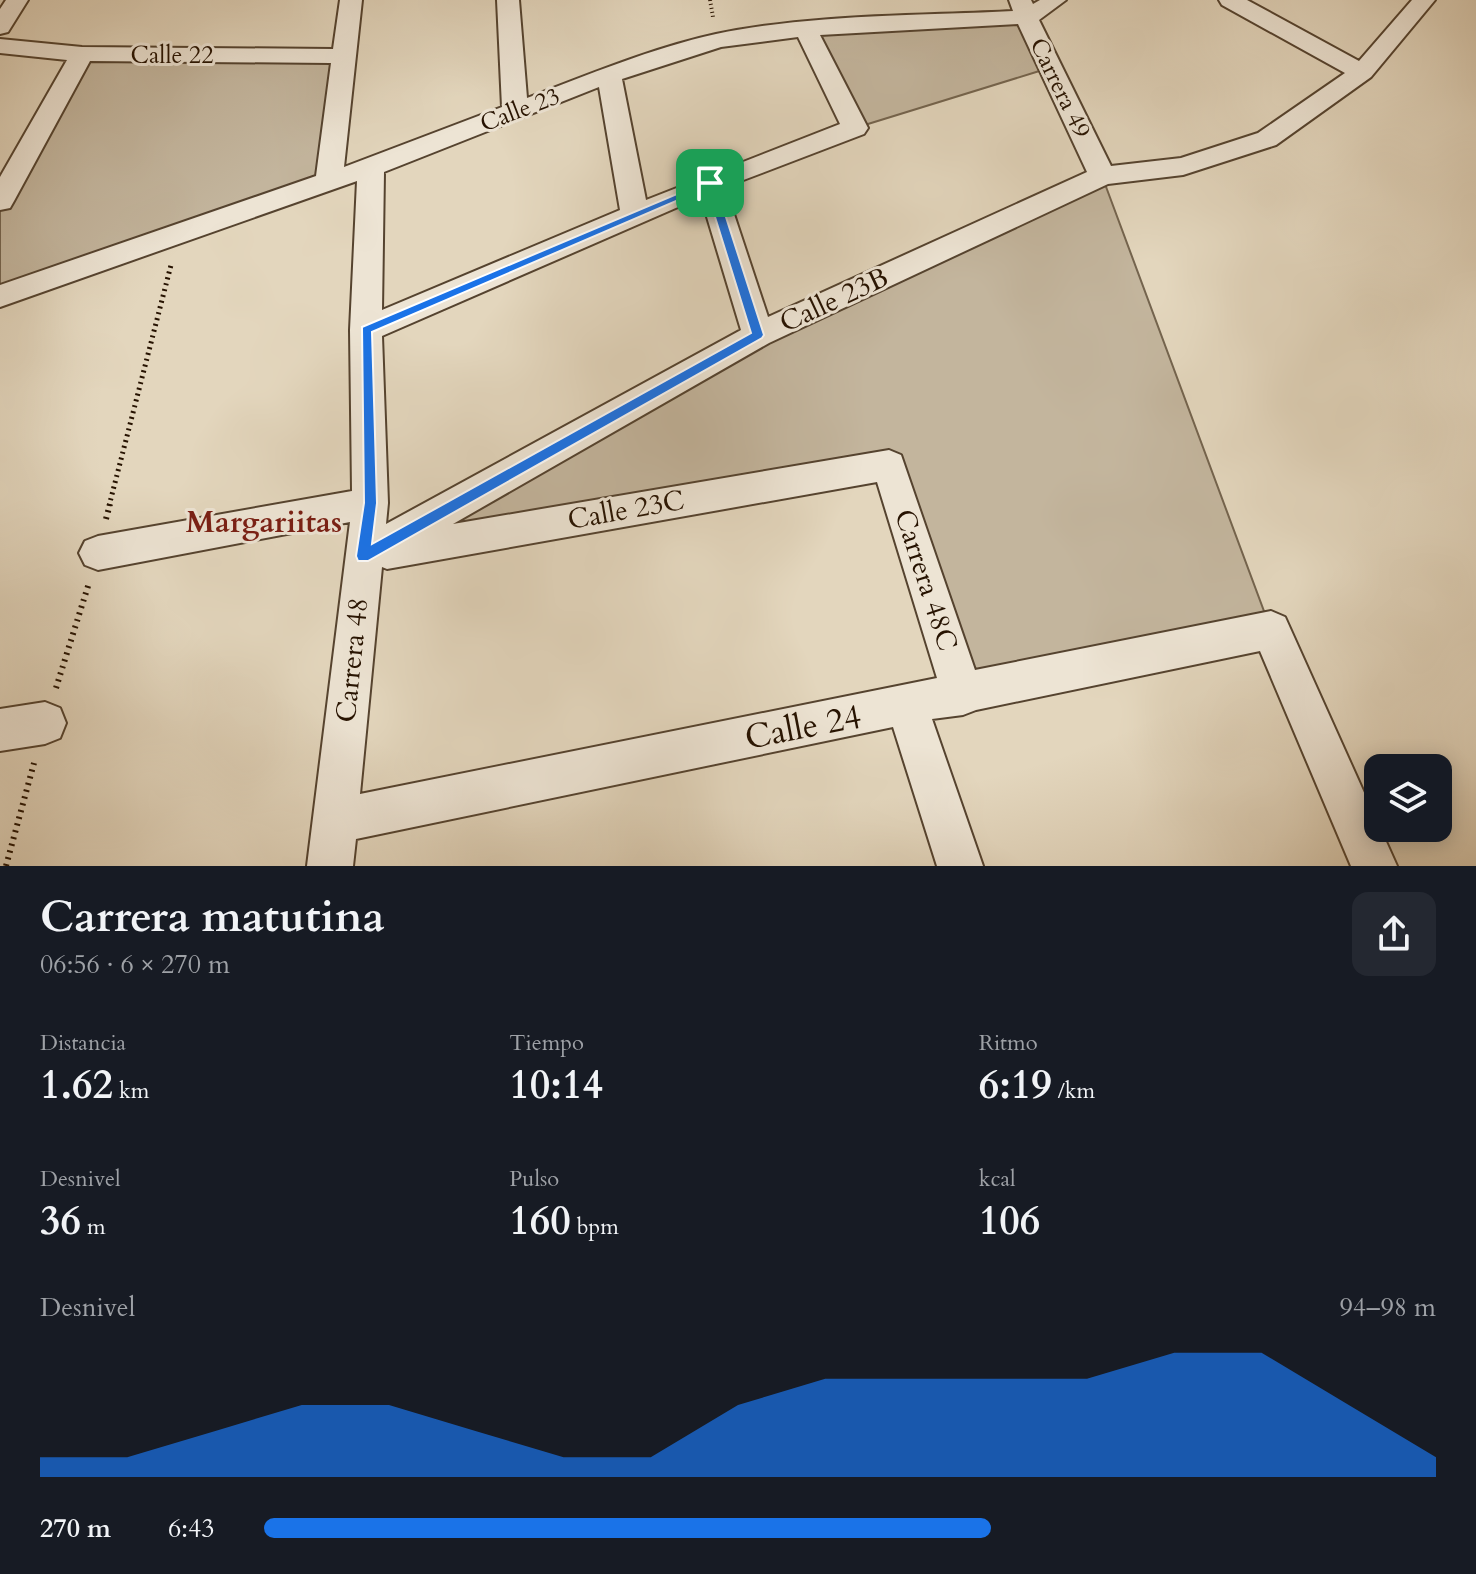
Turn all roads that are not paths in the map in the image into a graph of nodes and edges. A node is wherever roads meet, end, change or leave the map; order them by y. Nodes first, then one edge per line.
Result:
1 (17, 0) edge
2 (351, 0) edge
3 (508, 0) edge
4 (1055, 0) edge
5 (1230, 0) edge
6 (1424, 0) edge
7 (1024, 8) edge
8 (0, 27) edge
9 (806, 30) junction
10 (0, 46) edge
11 (82, 54) junction
12 (345, 56) junction
13 (1362, 72) junction
14 (609, 75) junction
15 (515, 112) junction
16 (371, 167) junction
17 (1102, 176) junction
18 (329, 182) junction
19 (710, 183) junction
20 (0, 201) edge
21 (635, 215) junction
22 (0, 296) edge
23 (366, 330) junction
24 (758, 335) junction
25 (889, 465) joint
26 (370, 503) junction
27 (98, 553) dead end
28 (363, 556) junction
29 (963, 695) junction
30 (907, 707) junction
31 (45, 723) dead end
32 (0, 730) edge
33 (335, 821) junction
34 (330, 866) edge
35 (960, 866) edge
36 (1374, 866) edge

1 - 8 street
2 - 12 street
3 - 15 street
4 - 7 street, Calle 23
5 - 13 street
6 - 13 street, Calle 23B
7 - 9 street, Calle 23
7 - 17 street, Carrera 49
9 - 14 street, Calle 23
9 - 19 street
10 - 11 street, Calle 22
11 - 12 street, Calle 22
11 - 20 street
12 - 18 street
13 - 17 street, Calle 23B
14 - 15 street, Calle 23
14 - 21 street
15 - 16 street, Calle 23
16 - 18 street, Calle 23
16 - 23 street, Carrera 48
17 - 24 street, Calle 23B
18 - 22 street, Calle 23
19 - 21 street
19 - 24 street
21 - 23 street
23 - 26 street, Carrera 48
24 - 28 street, Calle 23B
25 - 28 street, Calle 23C
25 - 29 street, Carrera 48C
26 - 27 street
26 - 28 street, Carrera 48
28 - 33 street, Carrera 48
29 - 30 street, Calle 24
29 - 36 street, Calle 24
30 - 33 street, Calle 24
30 - 35 street
31 - 32 street
33 - 34 street, Carrera 48

